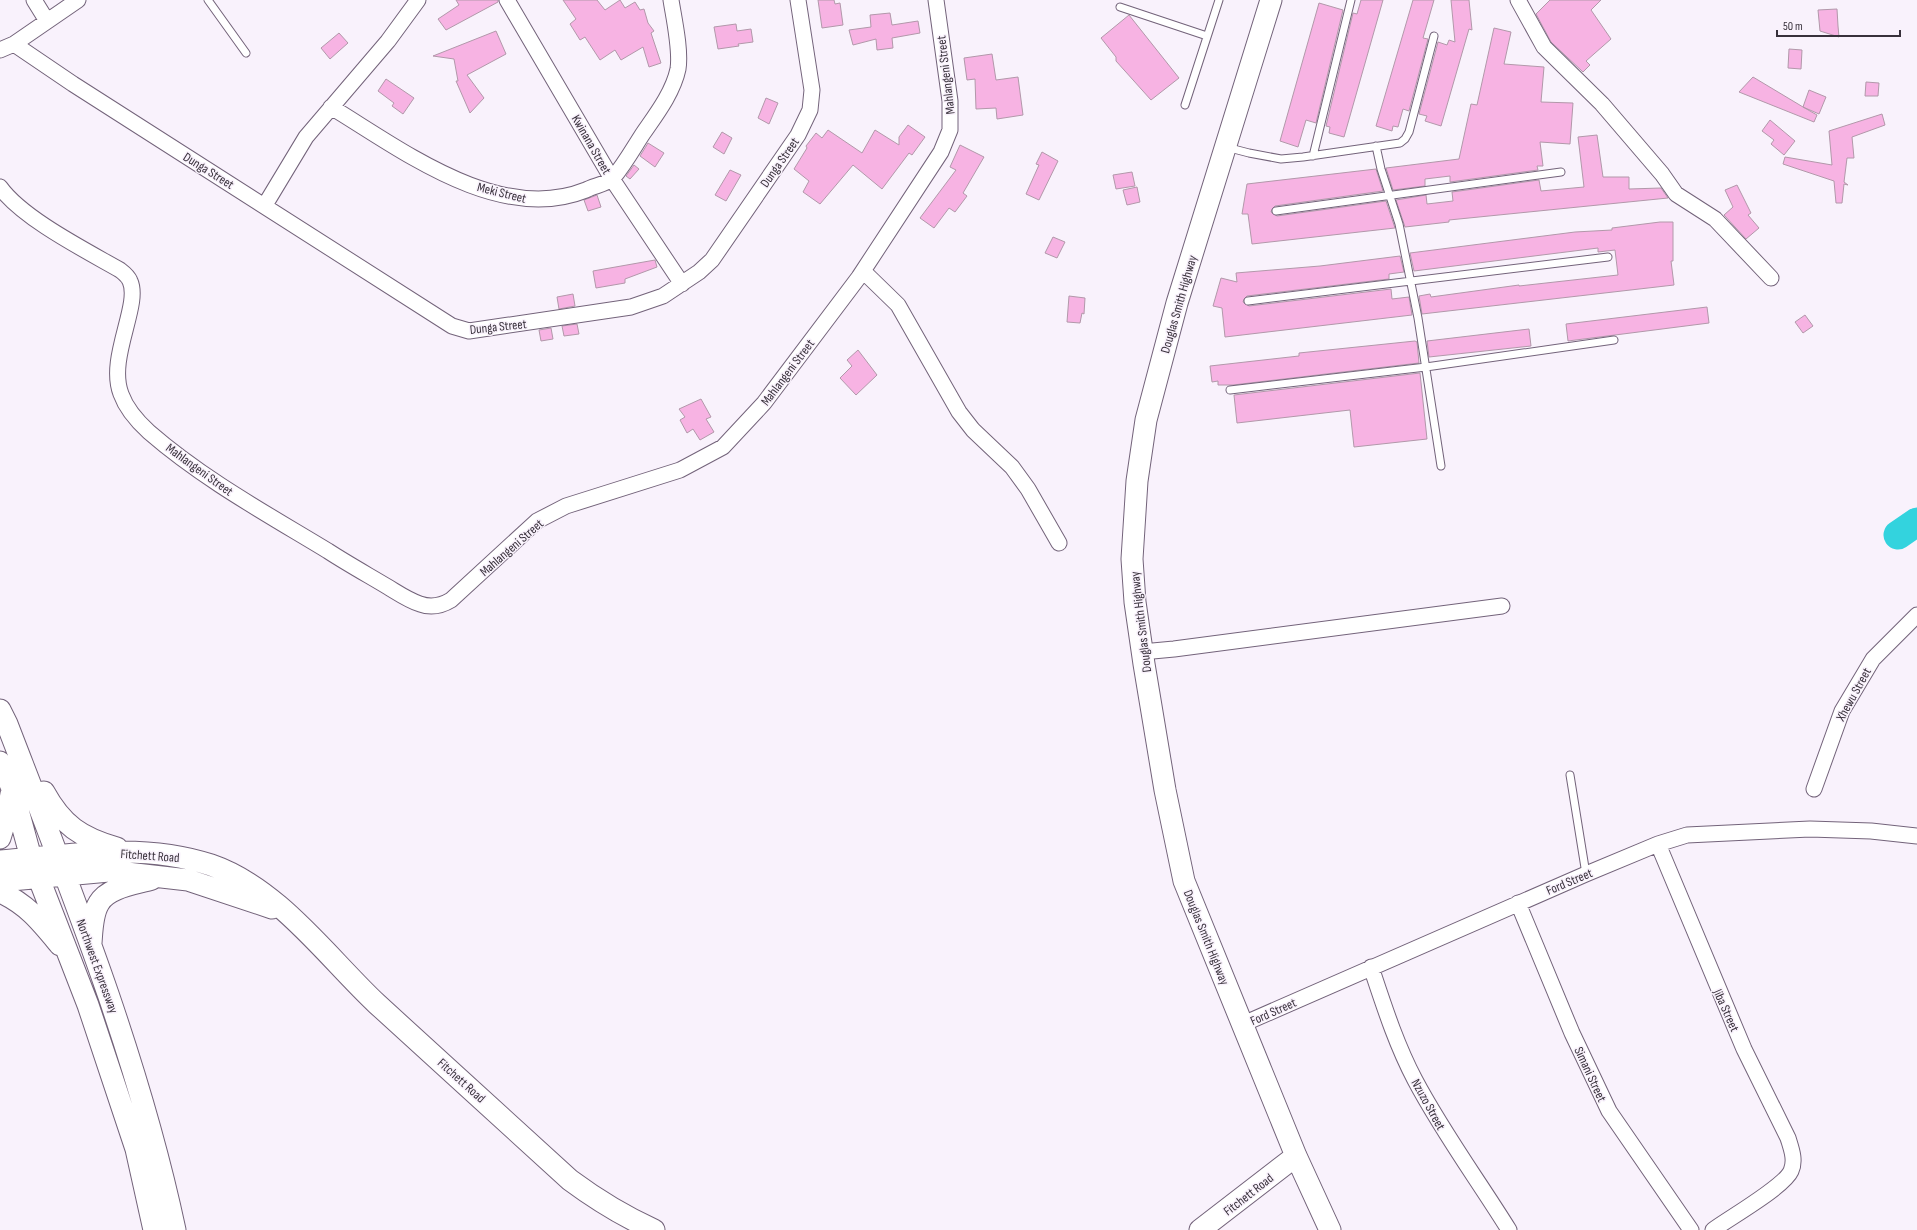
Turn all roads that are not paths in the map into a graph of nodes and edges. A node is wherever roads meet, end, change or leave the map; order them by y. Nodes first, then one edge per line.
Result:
1 (34, 0) edge
2 (78, 0) edge
3 (208, 0) edge
4 (418, 0) edge
5 (507, 0) edge
6 (671, 0) edge
7 (798, 0) edge
8 (936, 0) edge
9 (1219, 0) edge
10 (1271, 0) edge
11 (1351, 0) edge
12 (1518, 0) edge
13 (1120, 7) dead end
14 (47, 21) junction
15 (1207, 36) junction
16 (1434, 36) dead end
17 (14, 44) junction
18 (0, 50) edge
19 (246, 53) dead end
20 (1184, 105) dead end
21 (331, 107) junction
22 (1226, 146) junction
23 (1376, 146) junction
24 (1312, 156) junction
25 (1561, 172) dead end
26 (612, 179) junction
27 (0, 187) edge
28 (1390, 194) junction
29 (265, 205) junction
30 (1276, 211) dead end
31 (1608, 257) dead end
32 (863, 271) junction
33 (1771, 278) dead end
34 (1409, 280) junction
35 (682, 284) junction
36 (1248, 301) dead end
37 (1614, 340) dead end
38 (1426, 367) junction
39 (1230, 390) dead end
40 (1441, 466) dead end
41 (1059, 543) dead end
42 (1502, 606) dead end
43 (1917, 615) edge
44 (1143, 658) junction
45 (4, 717) edge
46 (0, 762) edge
47 (1570, 775) dead end
48 (12, 788) junction
49 (1814, 789) dead end
50 (1917, 836) edge
51 (0, 838) edge
52 (1658, 844) junction
53 (132, 852) junction
54 (31, 858) junction
55 (0, 861) edge
56 (61, 865) junction
57 (1586, 874) junction
58 (159, 877) junction
59 (40, 878) junction
60 (0, 881) edge
61 (0, 892) edge
62 (1518, 903) junction
63 (284, 912) junction
64 (91, 946) junction
65 (69, 956) junction
66 (1371, 967) junction
67 (1243, 1024) junction
68 (1296, 1156) junction
69 (154, 1230) edge
70 (175, 1230) edge
71 (654, 1230) edge
72 (1200, 1230) edge
73 (1330, 1230) edge
74 (1509, 1230) edge
75 (1691, 1230) edge
76 (1712, 1230) edge

1 - 14 street
2 - 14 street
3 - 19 lane
4 - 21 street
5 - 26 street, Kwinana Street
6 - 26 street
7 - 35 street, Dunga Street
8 - 32 street, Mahlangeni Street
9 - 15 lane
10 - 22 street, Douglas Smith Highway
11 - 24 lane
12 - 33 street
13 - 15 lane
14 - 17 street
15 - 20 lane
16 - 23 lane
17 - 18 street
17 - 29 street, Dunga Street
21 - 26 street, Meki Street
21 - 29 street
22 - 24 lane
22 - 44 street, Douglas Smith Highway
23 - 24 lane
23 - 28 lane
25 - 28 lane
26 - 35 street, Kwinana Street
27 - 32 street, Mahlangeni Street
28 - 30 lane
28 - 34 lane
29 - 35 street, Dunga Street
31 - 34 lane
32 - 41 street
34 - 36 lane
34 - 38 lane
37 - 38 lane
38 - 39 lane
38 - 40 lane
42 - 44 street
43 - 49 street, Xhewu Street
44 - 67 street, Douglas Smith Highway
45 - 53 street
45 - 56 street, Northwest Expressway
46 - 48 street, Northwest Expressway
47 - 57 lane
48 - 51 street
48 - 54 street, Northwest Expressway
50 - 52 street, Ford Street
52 - 57 street, Ford Street
52 - 76 street, Jiba Street
53 - 56 street, Fitchett Road
53 - 63 street, Fitchett Road
54 - 55 street, Fitchett Road
54 - 56 street, Fitchett Road
54 - 59 street, Northwest Expressway
56 - 58 street, Fitchett Road
56 - 59 street, Fitchett Road
56 - 64 street, Northwest Expressway
57 - 62 street, Ford Street
58 - 63 street, Fitchett Road
58 - 64 street
59 - 60 street, Fitchett Road
59 - 65 street, Northwest Expressway
61 - 65 street
62 - 66 street, Ford Street
62 - 75 street, Simani Street
63 - 71 street, Fitchett Road
64 - 70 street, Northwest Expressway
65 - 69 street, Northwest Expressway
66 - 67 street, Ford Street
66 - 74 street, Nzuzo Street
67 - 68 street, Douglas Smith Highway
68 - 72 street, Fitchett Road
68 - 73 street, Douglas Smith Highway

